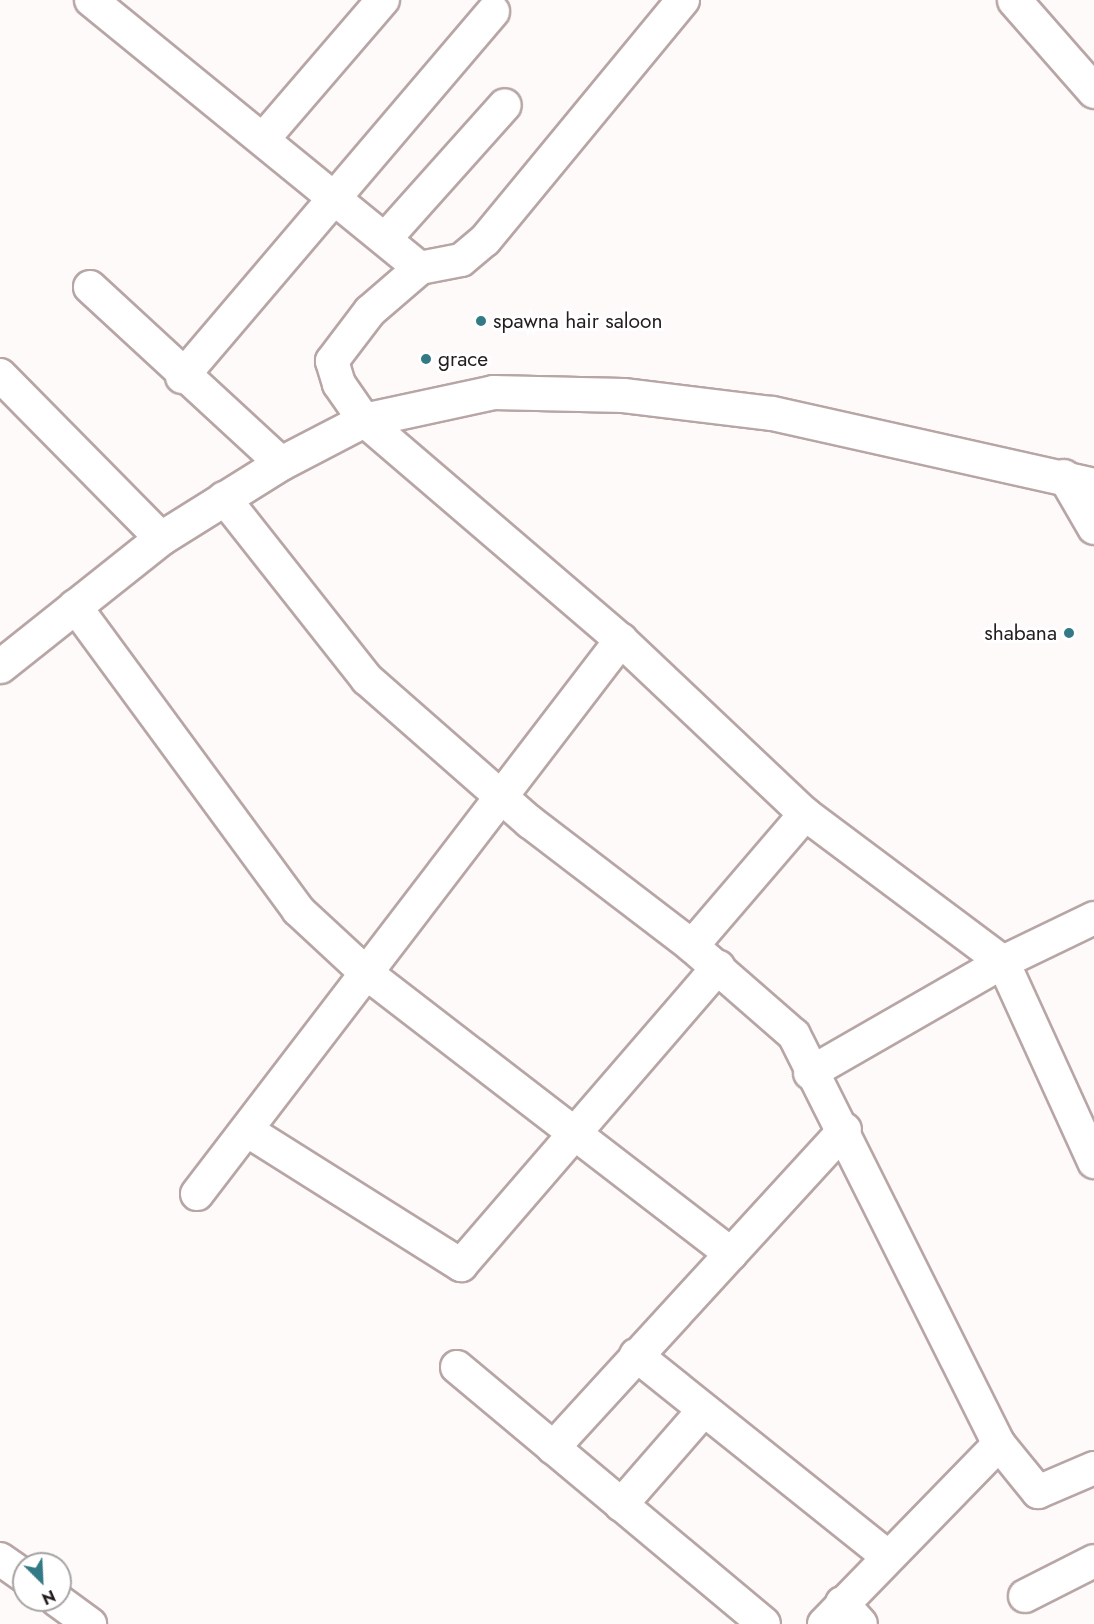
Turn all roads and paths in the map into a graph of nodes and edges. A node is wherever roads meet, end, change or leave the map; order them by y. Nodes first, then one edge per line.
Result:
1 (91, 0) edge
2 (383, 0) edge
3 (683, 0) edge
4 (1014, 0) edge
5 (493, 11) dead end
6 (1094, 91) edge
7 (505, 105) dead end
8 (265, 137) junction
9 (339, 198) junction
10 (386, 238) junction
11 (420, 268) junction
12 (90, 287) dead end
13 (0, 375) edge
14 (182, 377) junction
15 (364, 420) junction
16 (281, 463) junction
17 (1079, 480) edge
18 (224, 498) junction
19 (1094, 528) edge
20 (161, 538) junction
21 (75, 606) junction
22 (621, 640) junction
23 (0, 666) edge
24 (500, 797) junction
25 (805, 814) junction
26 (1094, 918) edge
27 (692, 946) junction
28 (1003, 962) junction
29 (717, 967) junction
30 (365, 972) junction
31 (810, 1073) junction
32 (845, 1129) junction
33 (248, 1131) junction
34 (576, 1136) junction
35 (1094, 1162) edge
36 (197, 1194) dead end
37 (731, 1254) junction
38 (636, 1356) junction
39 (457, 1367) dead end
40 (704, 1410) junction
41 (999, 1444) junction
42 (553, 1448) junction
43 (1094, 1468) edge
44 (621, 1505) junction
45 (886, 1555) junction
46 (1094, 1561) edge
47 (1025, 1596) dead end
48 (72, 1611) edge
49 (842, 1617) edge
50 (90, 1624) edge
51 (764, 1624) edge

1 - 8 street
2 - 8 street
3 - 11 street
4 - 6 street
5 - 9 street
7 - 10 street
8 - 9 street
9 - 10 street
9 - 14 street
10 - 11 street
11 - 15 street
12 - 14 street
13 - 20 street
14 - 16 street
15 - 16 street
15 - 17 street
15 - 22 street
16 - 18 street
17 - 19 street
18 - 20 street
18 - 24 street
20 - 21 street
21 - 23 street
21 - 30 street
22 - 24 street
22 - 25 street
24 - 27 street
24 - 30 street
25 - 27 street
25 - 28 street
26 - 28 street
27 - 29 street
28 - 31 street
28 - 35 street
29 - 31 street
29 - 34 street
30 - 33 street
30 - 34 street
31 - 32 street
32 - 37 street
32 - 41 street
33 - 34 street
33 - 36 street
34 - 37 street
37 - 38 street
38 - 40 street
38 - 42 street
39 - 42 street
40 - 44 street
40 - 45 street
41 - 43 street
41 - 45 street
42 - 44 street
44 - 51 street
45 - 49 street
46 - 47 street
48 - 50 street

